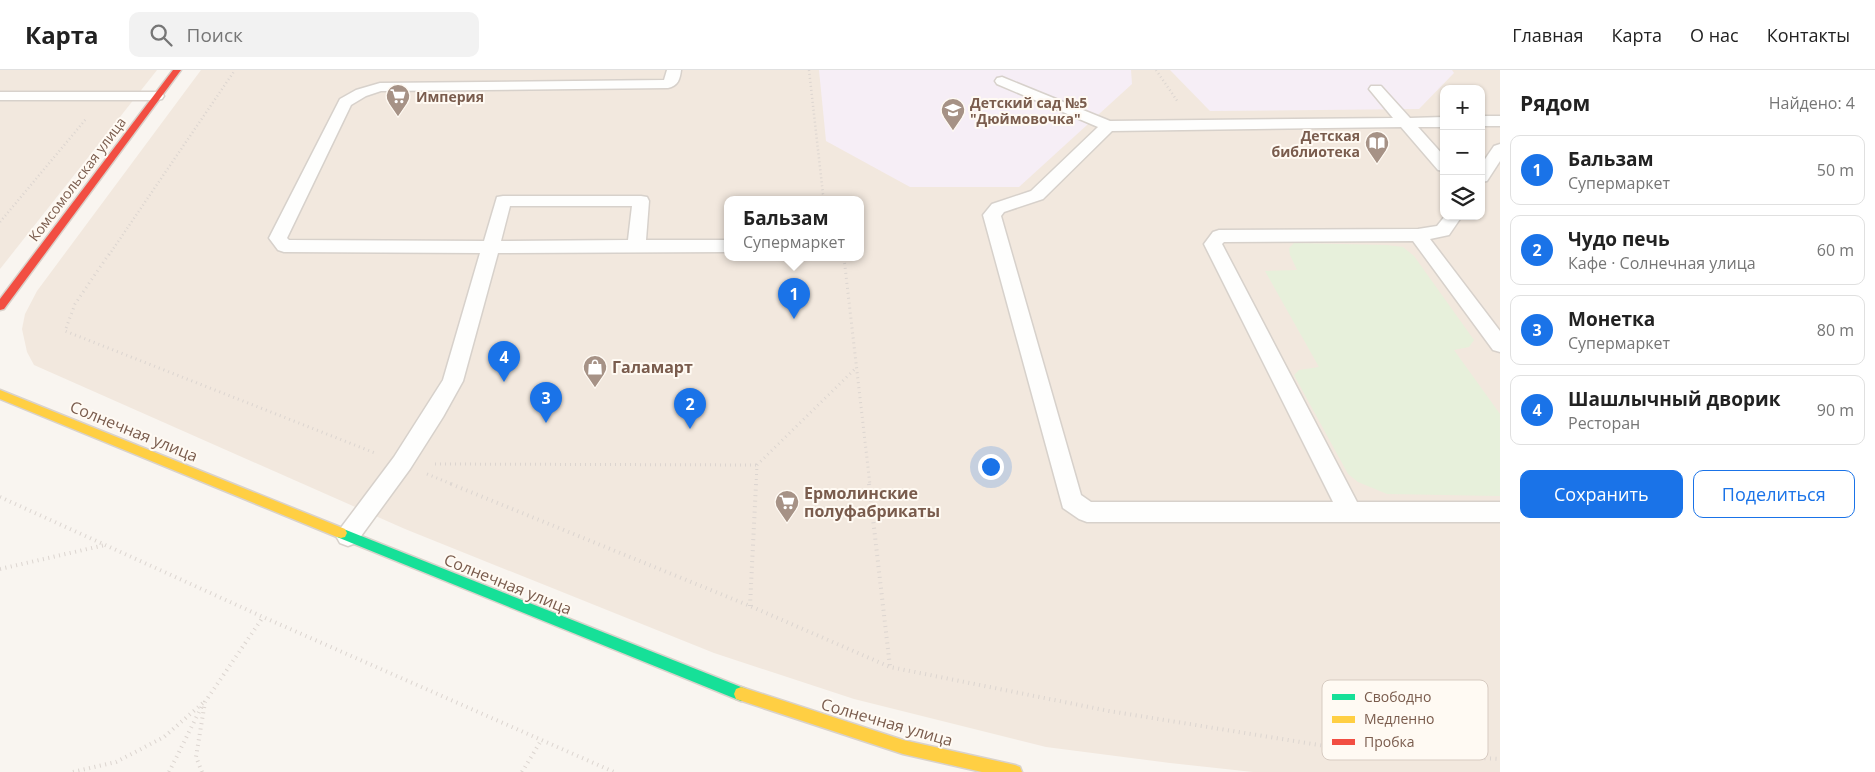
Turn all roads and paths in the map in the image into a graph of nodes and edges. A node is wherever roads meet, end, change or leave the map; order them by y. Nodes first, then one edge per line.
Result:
1 (177, 70) edge
2 (234, 70) edge
3 (674, 70) edge
4 (809, 70) edge
5 (1156, 70) edge
6 (1002, 81) dead end
7 (1376, 89) dead end
8 (0, 96) edge
9 (104, 96) junction
10 (157, 96) junction
11 (1485, 121) edge
12 (1500, 121) edge
13 (1440, 122) edge
14 (1406, 123) junction
15 (1193, 125) junction
16 (1108, 126) junction
17 (1500, 149) edge
18 (1440, 161) edge
19 (1482, 175) edge
20 (824, 196) edge
21 (1451, 220) edge
22 (0, 222) edge
23 (1418, 235) junction
24 (491, 246) junction
25 (636, 246) junction
26 (724, 246) edge
27 (844, 261) edge
28 (0, 306) edge
29 (1500, 345) edge
30 (856, 368) junction
31 (0, 394) edge
32 (402, 463) junction
33 (757, 465) junction
34 (0, 497) edge
35 (1350, 512) junction
36 (1500, 512) edge
37 (348, 536) junction
38 (105, 545) junction
39 (0, 569) edge
40 (750, 606) junction
41 (263, 617) junction
42 (890, 667) junction
43 (205, 702) junction
44 (542, 739) junction
45 (1322, 745) edge
46 (73, 772) edge
47 (169, 772) edge
48 (202, 772) edge
49 (522, 772) edge
50 (614, 772) edge
51 (1016, 772) edge

1 - 10 street, Комсомольская улица
2 - 32 path
3 - 24 lane
4 - 20 path
5 - 15 path
6 - 16 lane
7 - 14 lane
8 - 9 lane
9 - 10 lane
9 - 22 path
10 - 28 street, Комсомольская улица
11 - 12 lane
13 - 14 lane
14 - 15 lane
14 - 18 lane
15 - 16 lane
16 - 35 lane
17 - 19 lane
21 - 23 lane
23 - 29 lane
23 - 35 lane
24 - 25 lane
24 - 25 lane
24 - 32 lane
25 - 26 lane
27 - 30 path
30 - 33 path
30 - 42 path
31 - 37 street, Солнечная улица
32 - 33 path
32 - 37 lane
32 - 40 path
33 - 40 path
34 - 38 path
35 - 36 lane
37 - 51 street, Солнечная улица
38 - 39 path
38 - 41 path
40 - 42 path
41 - 43 path
41 - 44 path
42 - 45 path
43 - 46 path
43 - 47 path
43 - 48 path
44 - 49 path
44 - 50 path

